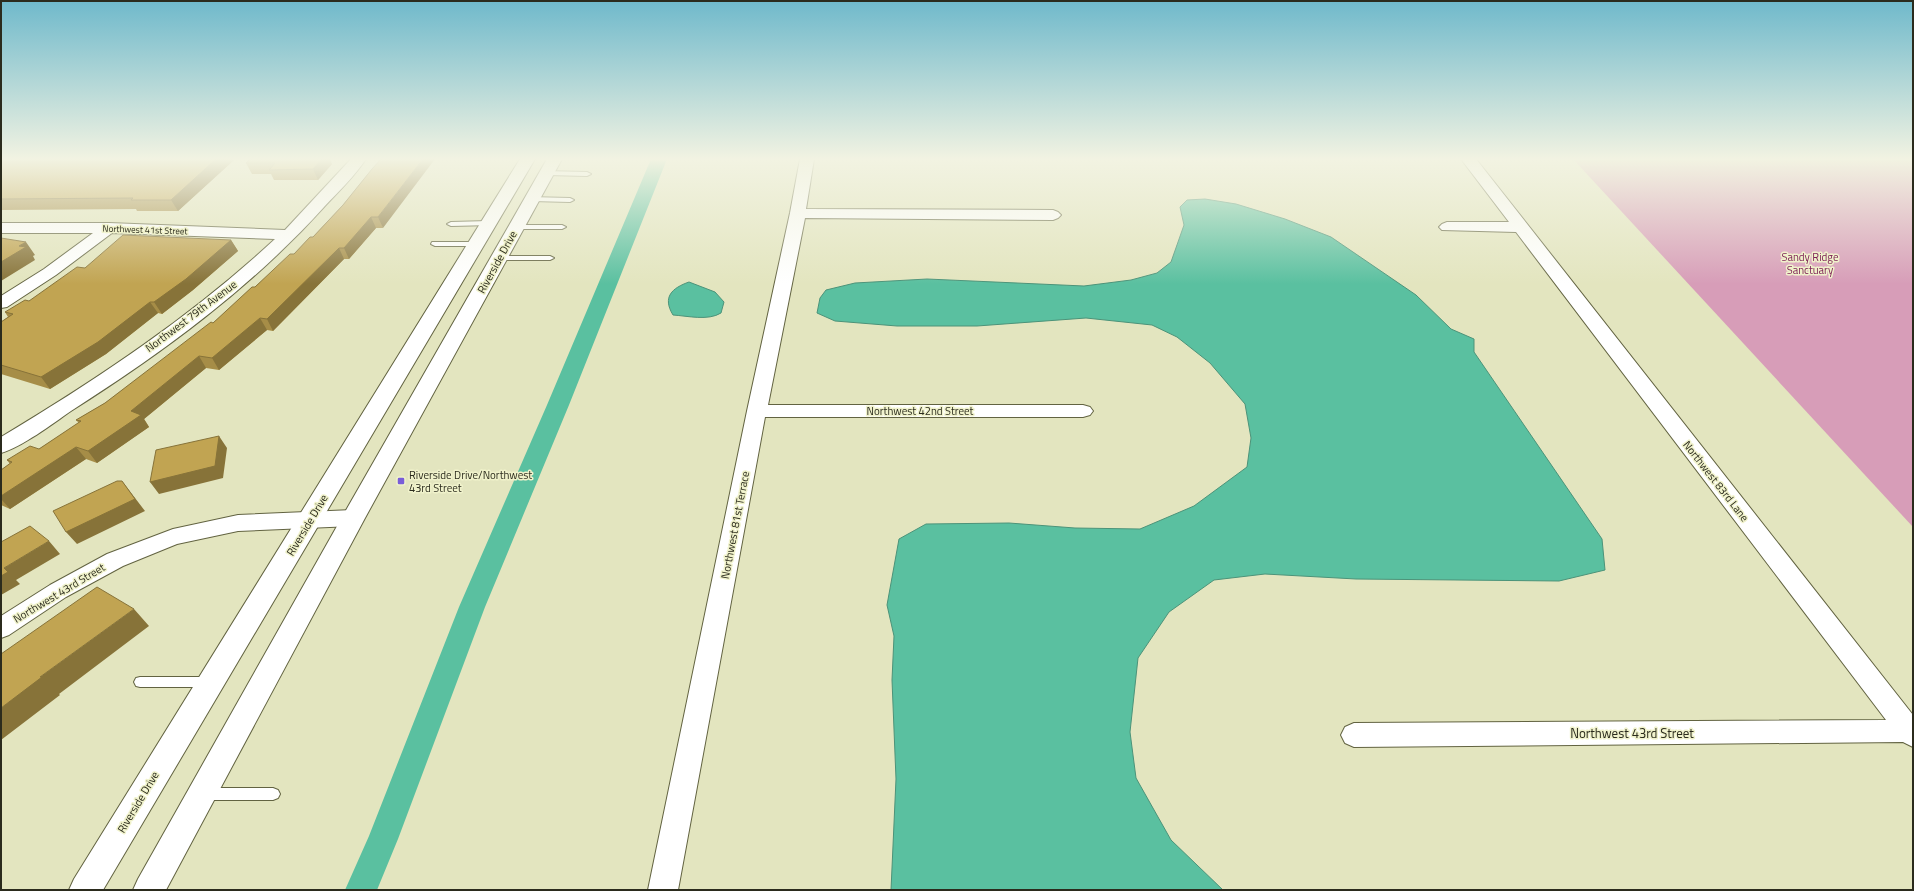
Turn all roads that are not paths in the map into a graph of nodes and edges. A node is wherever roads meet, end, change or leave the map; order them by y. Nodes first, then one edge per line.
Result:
1 (321, 201) edge
2 (503, 201) edge
3 (531, 201) edge
4 (800, 201) edge
5 (1498, 201) edge
6 (798, 213) junction
7 (1053, 215) dead end
8 (489, 223) junction
9 (452, 224) dead end
10 (517, 227) junction
11 (562, 227) dead end
12 (1447, 227) dead end
13 (1518, 227) junction
14 (1, 228) edge
15 (108, 228) junction
16 (289, 235) junction
17 (435, 244) dead end
18 (477, 244) junction
19 (499, 258) junction
20 (550, 258) dead end
21 (1, 303) edge
22 (757, 411) junction
23 (1083, 411) dead end
24 (1, 446) edge
25 (353, 518) junction
26 (311, 519) junction
27 (1, 628) edge
28 (140, 682) dead end
29 (210, 682) junction
30 (1911, 733) edge
31 (1354, 735) dead end
32 (202, 794) junction
33 (274, 794) dead end
34 (85, 890) edge
35 (149, 890) edge
36 (663, 890) edge

1 - 16 street, Northwest 79th Avenue
2 - 8 street, Riverside Drive
3 - 10 street, Riverside Drive
4 - 6 street, Northwest 81st Terrace
5 - 13 street, Northwest 83rd Lane
6 - 7 street
6 - 22 street, Northwest 81st Terrace
8 - 9 lane
8 - 18 street, Riverside Drive
10 - 11 lane
10 - 19 street, Riverside Drive
12 - 13 street
13 - 30 street, Northwest 83rd Lane
14 - 15 street, Northwest 41st Street
15 - 16 street, Northwest 41st Street
15 - 21 street
16 - 24 street, Northwest 79th Avenue
17 - 18 lane
18 - 26 street, Riverside Drive
19 - 20 lane
19 - 25 street, Riverside Drive
22 - 23 street, Northwest 42nd Street
22 - 36 street, Northwest 81st Terrace
25 - 26 street, Northwest 43rd Street
25 - 32 street, Riverside Drive
26 - 27 street, Northwest 43rd Street
26 - 29 street, Riverside Drive
28 - 29 lane
29 - 34 street, Riverside Drive
30 - 31 street, Northwest 43rd Street
32 - 33 lane
32 - 35 street, Riverside Drive

